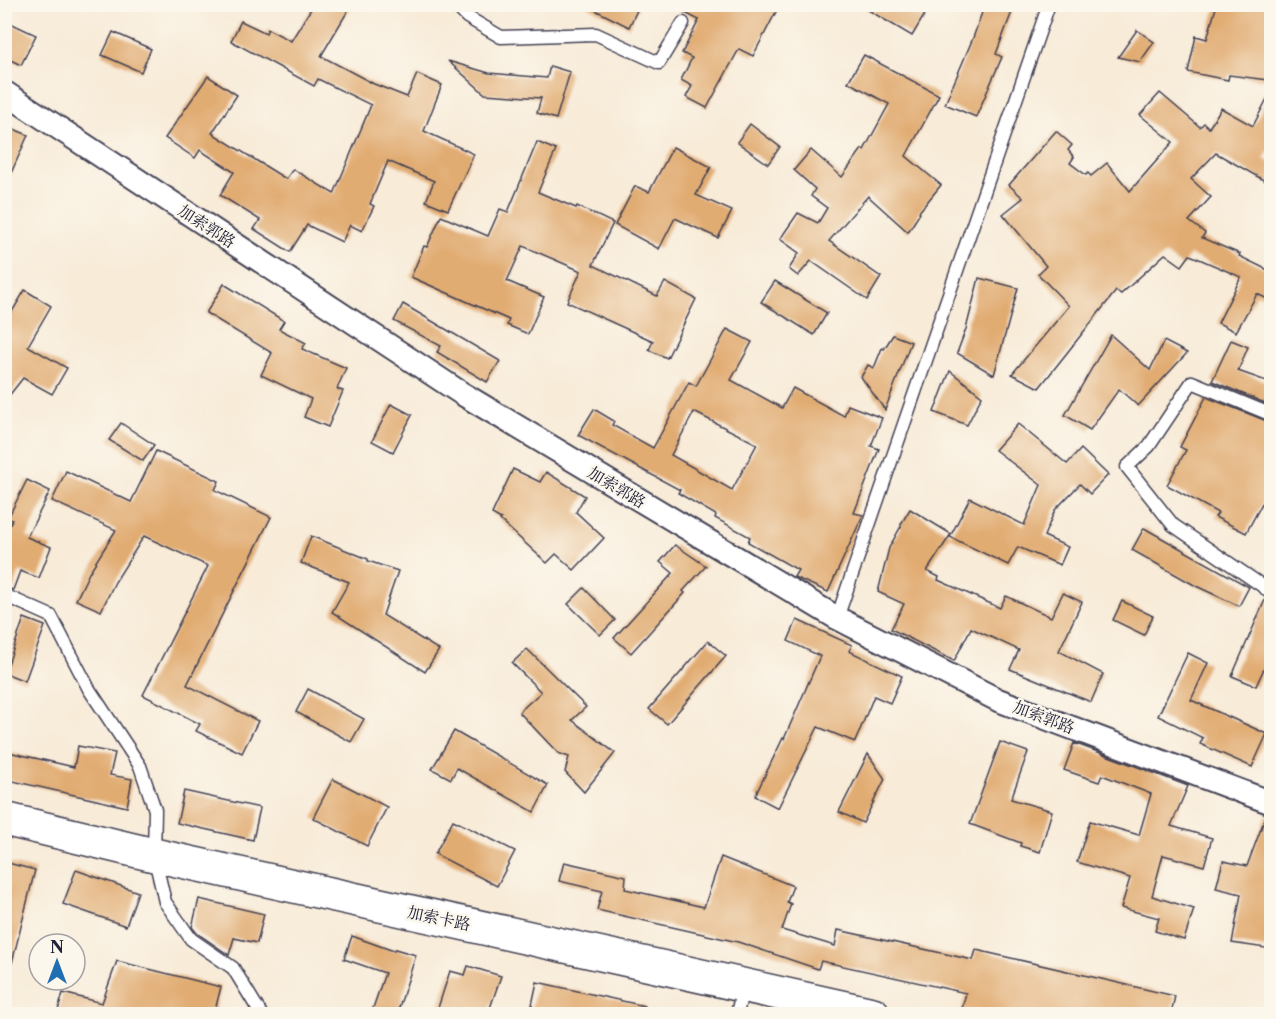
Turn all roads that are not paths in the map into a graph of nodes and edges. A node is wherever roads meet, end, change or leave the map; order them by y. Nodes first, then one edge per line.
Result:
1 (454, 4) edge
2 (1049, 4) edge
3 (683, 23) dead end
4 (4, 92) edge
5 (1272, 415) edge
6 (4, 595) edge
7 (1272, 595) edge
8 (837, 618) junction
9 (1272, 803) edge
10 (4, 819) edge
11 (154, 855) junction
12 (740, 1000) edge
13 (261, 1014) edge
14 (873, 1014) edge

1 - 3 lane
2 - 8 lane
4 - 8 street, 加索郭路
5 - 7 lane
6 - 11 lane
8 - 9 street, 加索郭路
10 - 11 main road, 加索卡路
11 - 12 main road, 加索卡路
11 - 13 lane
12 - 14 main road, 加索卡路

